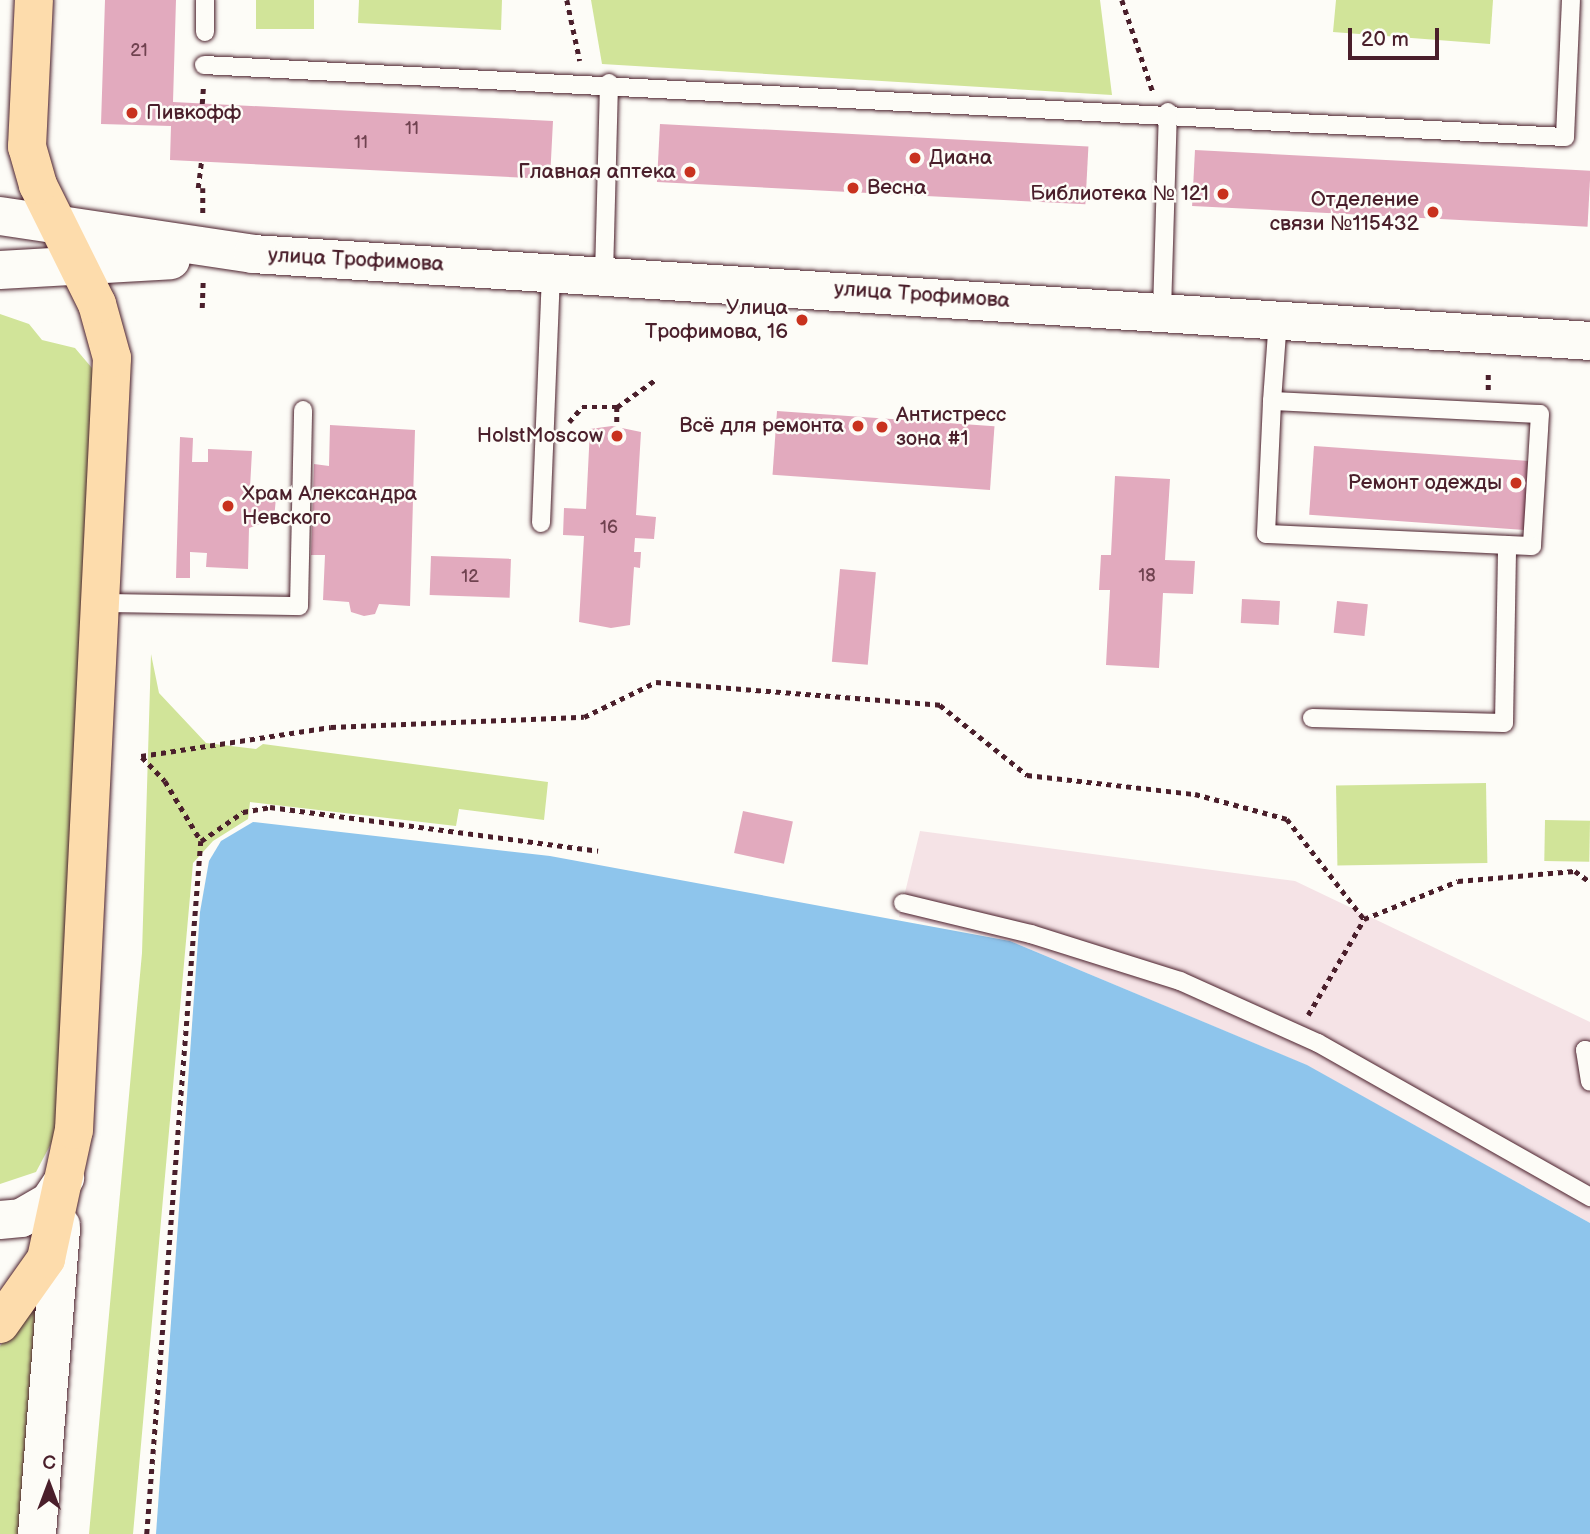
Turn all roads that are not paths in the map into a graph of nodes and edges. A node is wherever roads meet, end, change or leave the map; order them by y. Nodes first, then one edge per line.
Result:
1 (34, 0) edge
2 (205, 0) edge
3 (1572, 0) edge
4 (205, 32) dead end
5 (204, 65) dead end
6 (609, 83) junction
7 (1168, 113) junction
8 (4, 216) edge
9 (60, 225) junction
10 (253, 254) junction
11 (78, 265) junction
12 (1, 270) edge
13 (551, 271) junction
14 (604, 275) junction
15 (1162, 311) junction
16 (1278, 319) junction
17 (1590, 341) edge
18 (1272, 401) junction
19 (303, 410) dead end
20 (541, 523) dead end
21 (1507, 545) junction
22 (101, 603) junction
23 (1312, 718) dead end
24 (903, 903) dead end
25 (1590, 1051) edge
26 (1590, 1082) edge
27 (65, 1178) junction
28 (1590, 1197) edge
29 (0, 1220) edge
30 (0, 1324) edge
31 (37, 1534) edge

1 - 9 main road
2 - 4 lane
3 - 7 lane
5 - 6 lane
6 - 7 lane
6 - 14 lane
7 - 15 lane
8 - 9 main road, улица Трофимова
9 - 10 main road, улица Трофимова
9 - 11 main road
10 - 11 main road, улица Трофимова
10 - 13 main road, улица Трофимова
11 - 12 main road, улица Трофимова
11 - 22 main road
13 - 14 main road, улица Трофимова
13 - 20 lane
14 - 15 main road, улица Трофимова
15 - 16 main road, улица Трофимова
16 - 17 main road, улица Трофимова
16 - 18 lane
18 - 21 lane
18 - 21 lane
19 - 22 lane
21 - 23 lane
22 - 27 main road
24 - 28 lane
25 - 26 lane
27 - 29 main road
27 - 30 main road
27 - 31 main road

